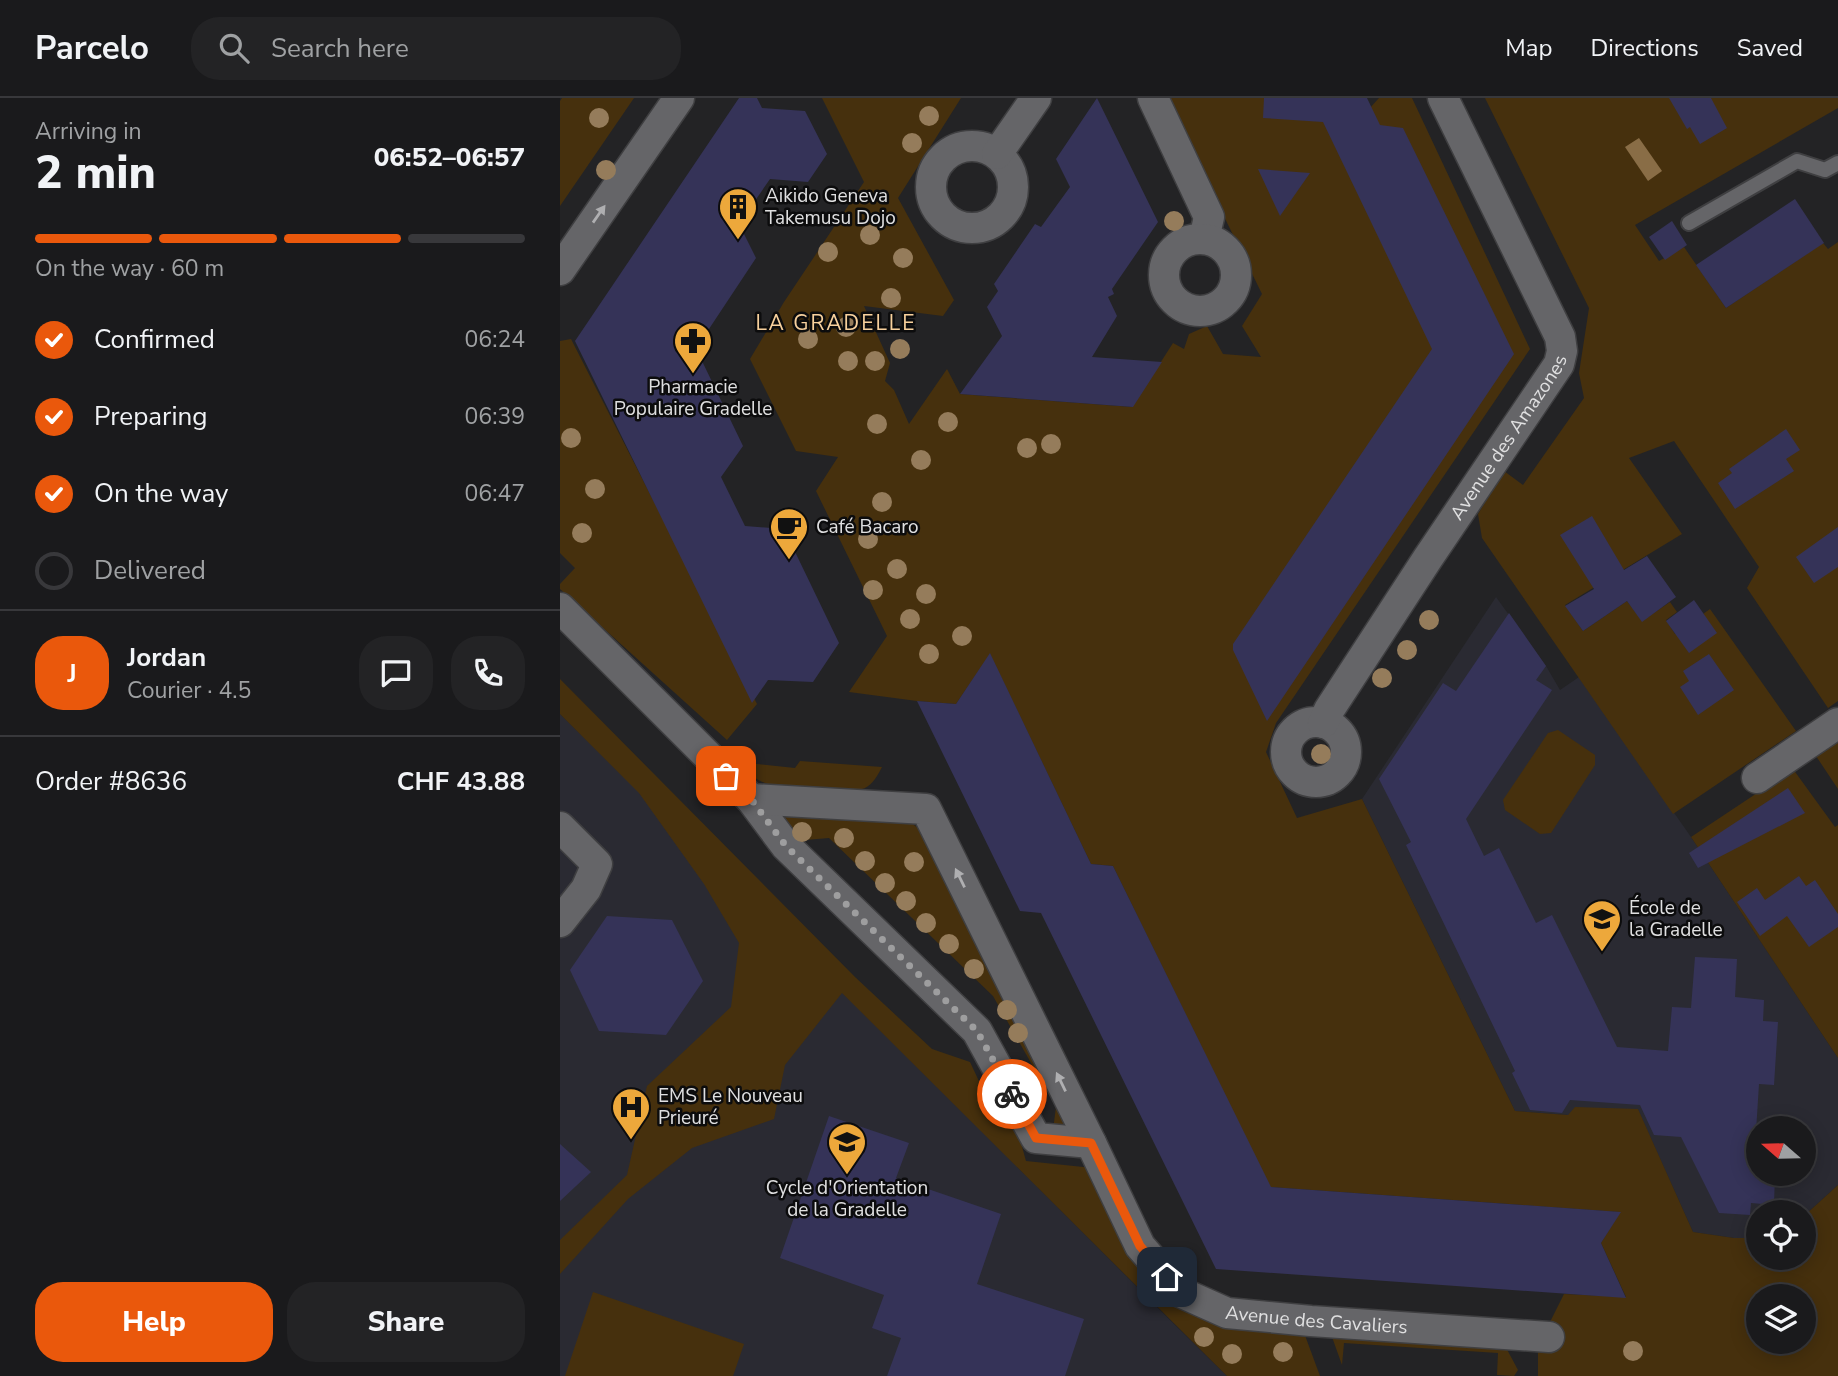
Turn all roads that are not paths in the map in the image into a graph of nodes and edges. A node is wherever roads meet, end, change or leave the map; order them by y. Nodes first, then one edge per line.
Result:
1 (679, 98) edge
2 (1035, 98) edge
3 (1153, 98) edge
4 (1443, 98) edge
5 (997, 155) dead end
6 (1838, 163) edge
7 (1689, 223) dead end
8 (1204, 239) dead end
9 (560, 270) edge
10 (560, 608) edge
11 (1323, 723) dead end
12 (1838, 723) edge
13 (1757, 778) dead end
14 (751, 799) junction
15 (560, 827) edge
16 (560, 922) edge
17 (1091, 1143) junction
18 (1549, 1337) dead end

9 -> 1 street
2 - 5 street
3 - 8 street
4 - 11 street, Avenue des Amazones
6 - 7 lane
10 - 14 street
12 - 13 street
14 - 17 street
17 -> 14 street, Avenue des Cavaliers
15 - 16 street
17 - 18 street, Avenue des Cavaliers

